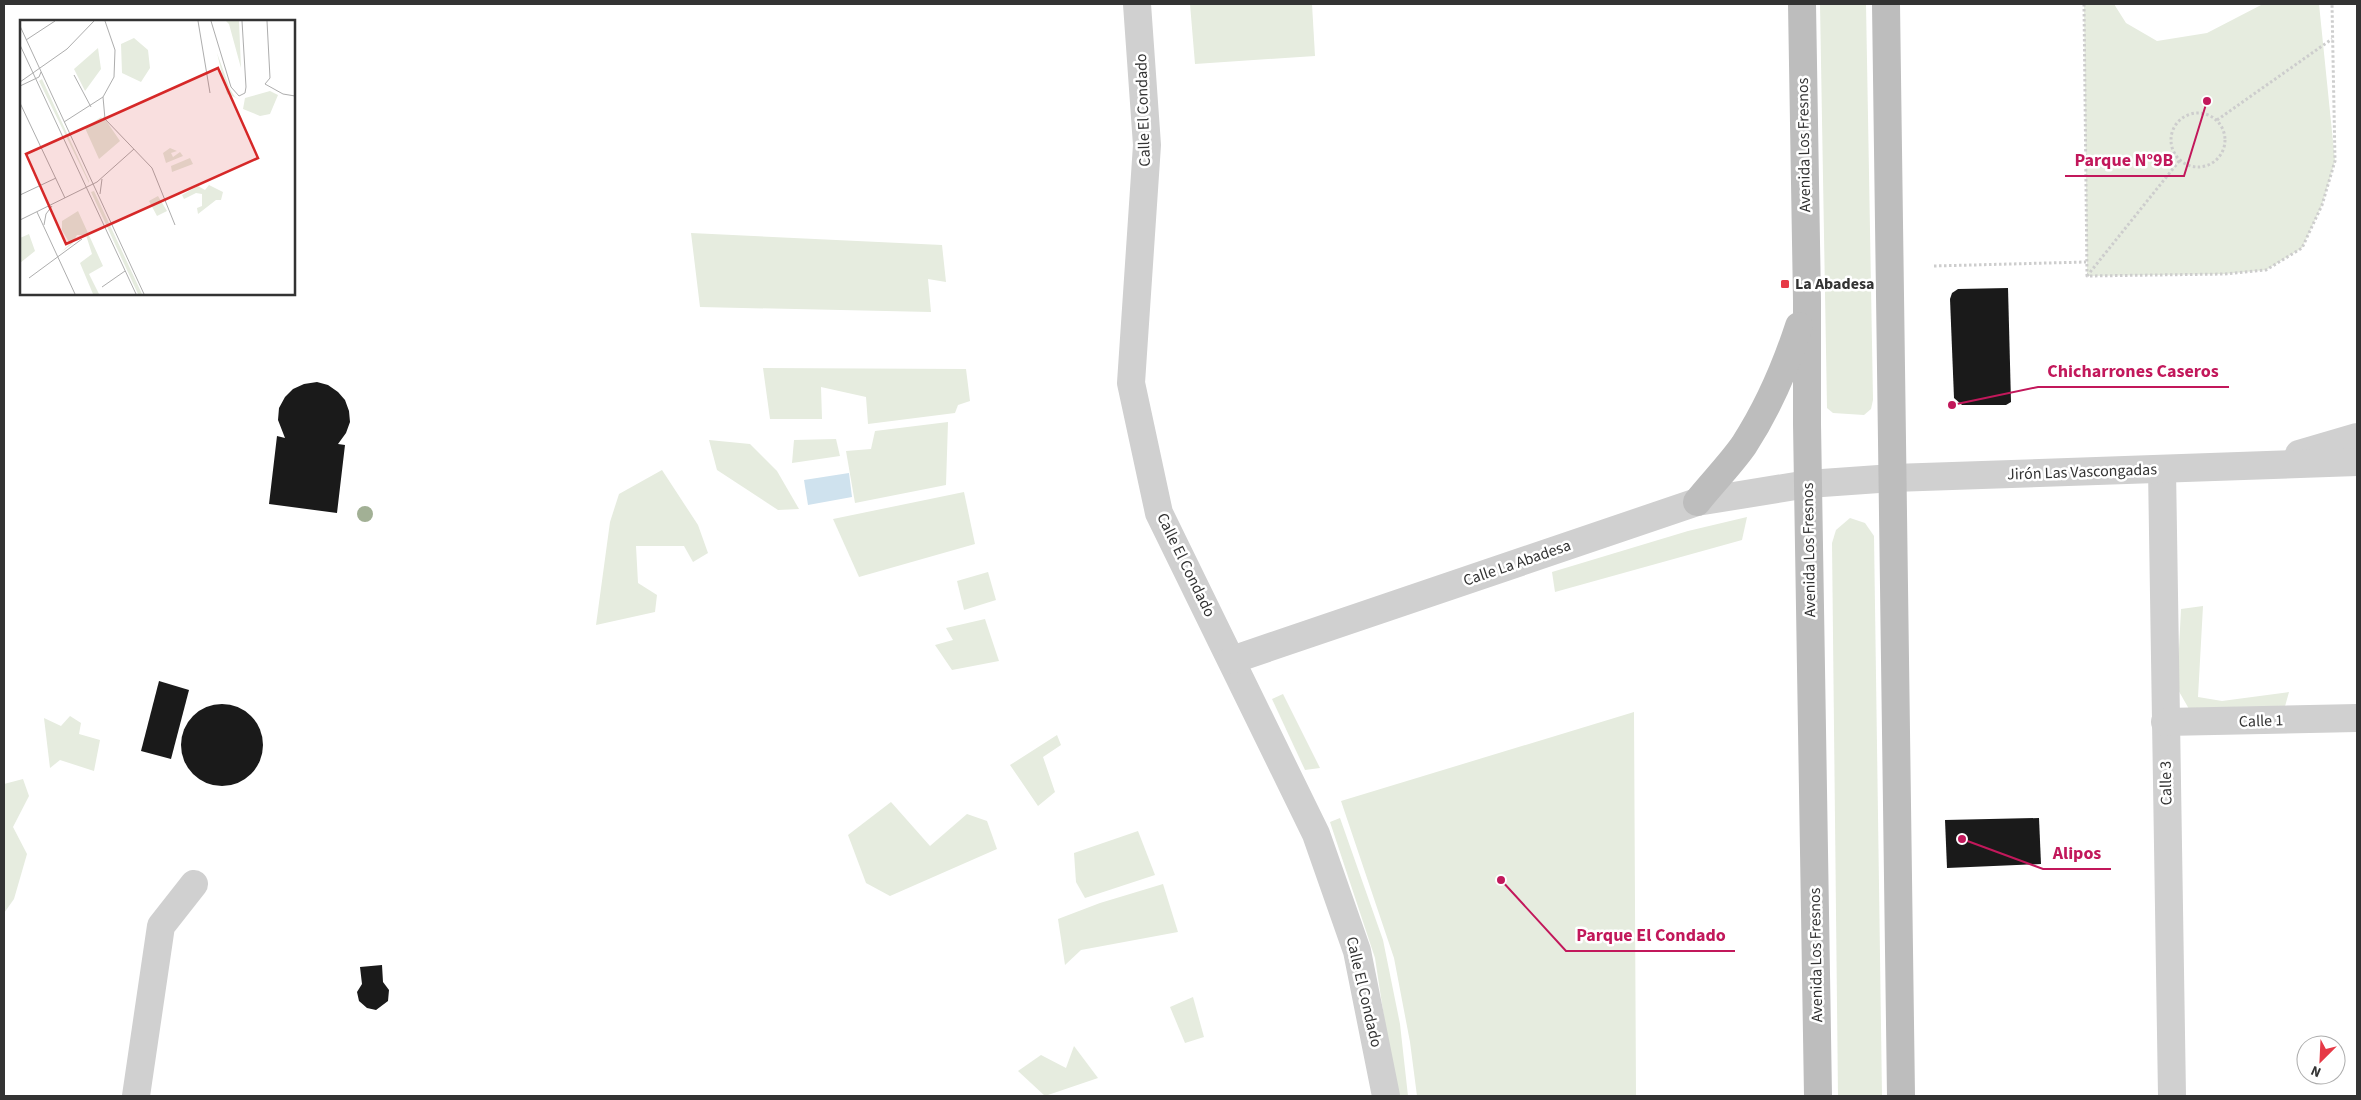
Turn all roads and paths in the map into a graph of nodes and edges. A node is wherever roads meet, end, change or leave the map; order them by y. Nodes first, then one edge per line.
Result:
1 (1137, 4) edge
2 (1802, 4) edge
3 (1886, 4) edge
4 (2084, 4) edge
5 (2332, 4) edge
6 (2332, 39) junction
7 (2217, 120) junction
8 (2180, 160) junction
9 (2086, 262) junction
10 (1934, 266) dead end
11 (2086, 276) junction
12 (1807, 301) junction
13 (2357, 436) edge
14 (2357, 462) edge
15 (2259, 466) junction
16 (2162, 469) junction
17 (1893, 478) junction
18 (1808, 484) junction
19 (1697, 502) junction
20 (1232, 660) junction
21 (2357, 718) edge
22 (2165, 722) junction
23 (194, 884) dead end
24 (136, 1096) edge
25 (1386, 1096) edge
26 (1818, 1096) edge
27 (1901, 1096) edge
28 (2172, 1096) edge

1 - 20 street, Calle El Condado
2 - 12 main road, Avenida Los Fresnos
3 - 17 main road
4 - 9 path
5 - 6 path
6 - 7 path
6 - 11 path
7 - 8 path
7 - 8 path
8 - 11 path
9 - 10 path
9 - 11 path
12 - 18 main road, Avenida Los Fresnos
12 - 19 main road
13 - 15 street
14 - 15 street, Jirón Las Vascongadas
15 - 16 street, Jirón Las Vascongadas
16 - 17 street, Jirón Las Vascongadas
16 - 22 street, Calle 3
17 - 18 street, Jirón Las Vascongadas
17 - 27 main road
18 - 19 street, Calle La Abadesa
18 - 26 main road, Avenida Los Fresnos
19 - 20 street, Calle La Abadesa
20 - 25 street, Calle El Condado
21 - 22 street, Calle 1
22 - 28 street, Calle 3
23 - 24 street

